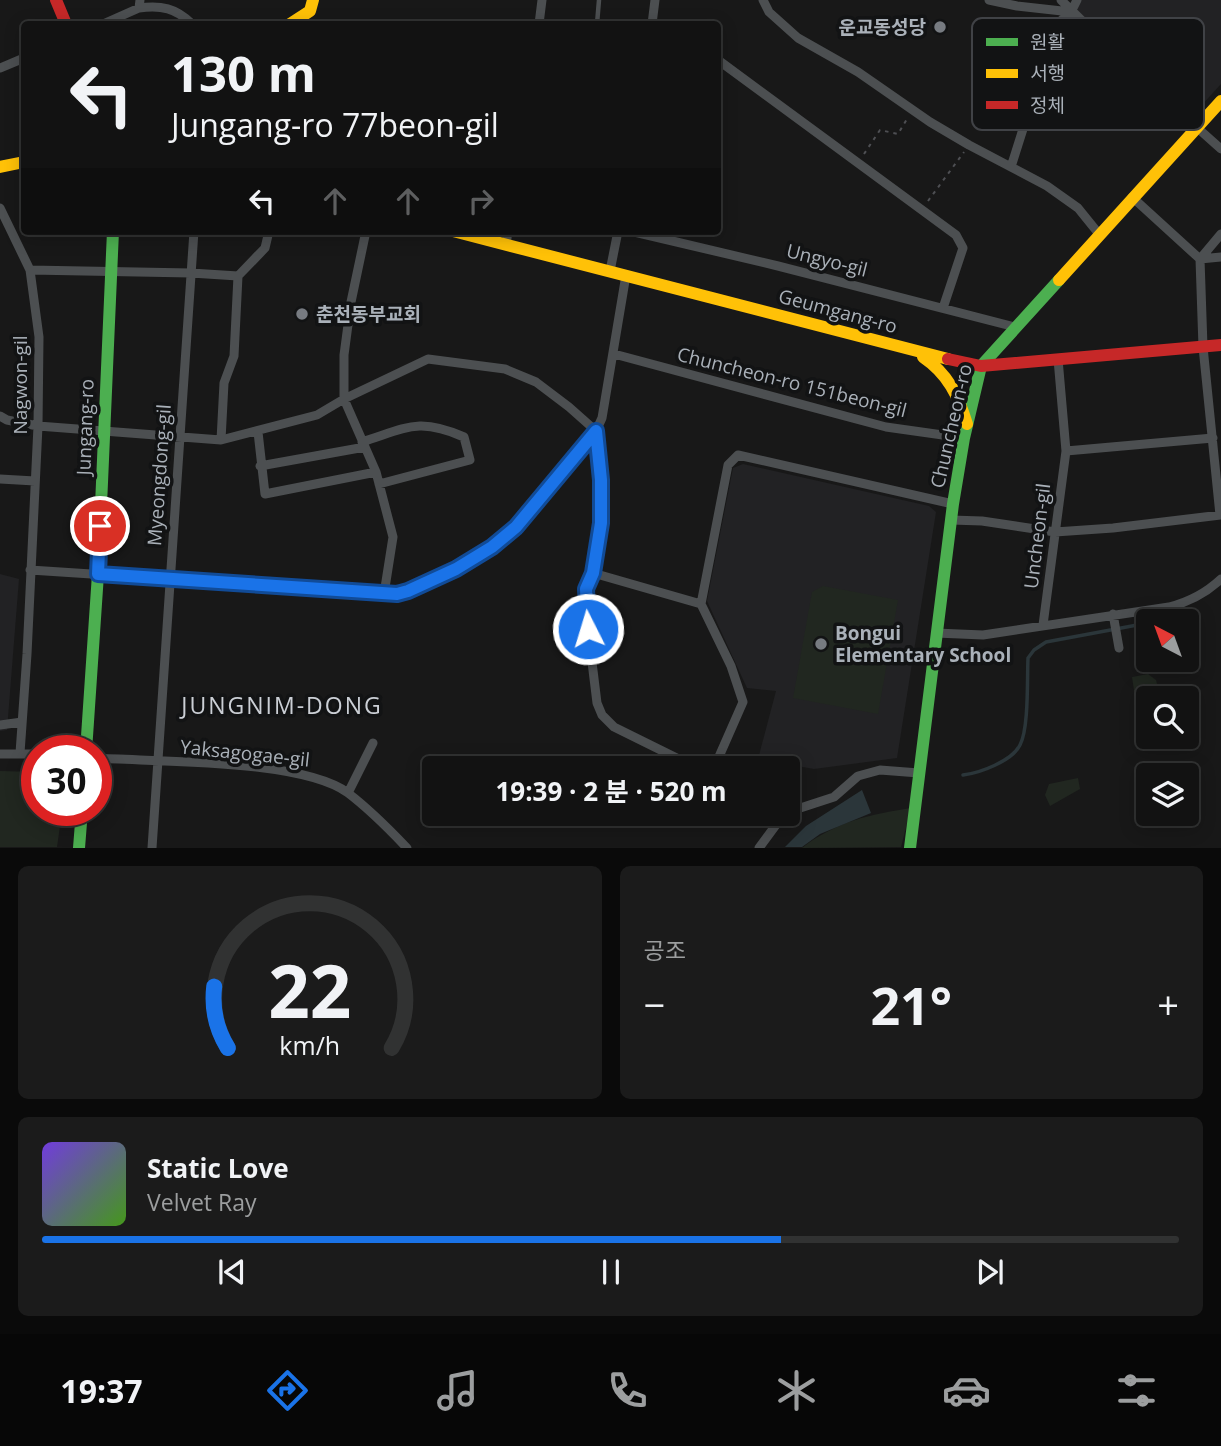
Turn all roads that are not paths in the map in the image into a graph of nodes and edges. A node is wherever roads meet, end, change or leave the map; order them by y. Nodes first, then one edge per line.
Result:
1 (56, 0) edge
2 (313, 0) edge
3 (542, 0) edge
4 (599, 0) edge
5 (655, 0) edge
6 (763, 0) edge
7 (989, 0) edge
8 (1060, 0) edge
9 (1077, 0) edge
10 (140, 4) edge
11 (1071, 12) junction
12 (1064, 18) edge
13 (1077, 18) edge
14 (65, 21) edge
15 (109, 21) edge
16 (188, 21) edge
17 (295, 21) edge
18 (539, 21) edge
19 (597, 21) edge
20 (652, 21) edge
21 (21, 59) edge
22 (721, 62) edge
23 (0, 68) edge
24 (1221, 101) edge
25 (1204, 120) edge
26 (1023, 130) edge
27 (1195, 130) edge
28 (1199, 130) edge
29 (1221, 149) edge
30 (21, 163) edge
31 (0, 167) edge
32 (1011, 167) junction
33 (1132, 197) junction
34 (0, 208) edge
35 (1099, 234) junction
36 (1221, 234) edge
37 (113, 235) edge
38 (194, 235) edge
39 (267, 235) edge
40 (365, 235) edge
41 (468, 235) edge
42 (507, 235) edge
43 (617, 235) edge
44 (646, 235) edge
45 (506, 245) junction
46 (1221, 257) edge
47 (1200, 259) junction
48 (30, 270) junction
49 (110, 271) junction
50 (610, 271) junction
51 (191, 273) junction
52 (626, 275) junction
53 (238, 276) junction
54 (943, 308) junction
55 (1014, 327) junction
56 (1221, 345) edge
57 (1203, 347) junction
58 (914, 351) junction
59 (614, 354) junction
60 (1058, 359) junction
61 (981, 366) junction
62 (344, 399) junction
63 (0, 416) edge
64 (38, 426) junction
65 (104, 431) junction
66 (596, 431) junction
67 (258, 432) junction
68 (965, 432) junction
69 (179, 436) junction
70 (1213, 438) junction
71 (221, 440) junction
72 (364, 444) junction
73 (1066, 451) junction
74 (260, 466) junction
75 (376, 472) junction
76 (0, 479) edge
77 (35, 481) junction
78 (379, 484) junction
79 (953, 504) junction
80 (1221, 515) edge
81 (951, 520) junction
82 (1055, 532) junction
83 (30, 570) junction
84 (593, 573) junction
85 (98, 574) junction
86 (170, 579) junction
87 (1221, 579) edge
88 (384, 594) junction
89 (701, 604) junction
90 (1114, 614) junction
91 (1043, 625) junction
92 (936, 633) junction
93 (1119, 648) dead end
94 (22, 722) junction
95 (0, 725) edge
96 (87, 735) edge
97 (373, 743) dead end
98 (20, 753) joint
99 (0, 754) edge
100 (673, 756) edge
101 (718, 756) edge
102 (112, 759) edge
103 (157, 762) junction
104 (919, 773) junction
105 (348, 793) junction
106 (800, 808) edge
107 (81, 826) edge
108 (776, 826) edge
109 (79, 848) edge
110 (152, 848) edge
111 (407, 848) edge
112 (759, 848) edge
113 (910, 848) edge

1 - 14 street
2 - 17 street
3 - 18 street
4 - 19 lane
5 - 20 street
6 - 32 street
7 - 11 street
8 - 11 street
9 - 11 street
10 - 15 street
10 - 16 street
11 - 12 street
11 - 13 street
21 - 23 street
22 - 54 street
24 - 25 street, Chuncheon-ro
26 - 32 street
27 - 33 street, Chuncheon-ro
28 - 29 street
30 - 31 street
32 - 35 street
33 - 35 street, Chuncheon-ro
33 - 47 street
34 - 48 street, Nagwon-gil
35 - 55 street, Chuncheon-ro
36 - 47 street
37 - 49 street, Jungang-ro
38 - 51 street, Myeongdong-gil
39 - 53 street
40 - 62 street
41 - 45 street, Geumgang-ro
42 - 45 street
43 - 50 street
44 - 54 street, Ungyo-gil
45 - 50 street, Geumgang-ro
46 - 47 street
47 - 57 street
48 - 49 street
48 - 64 street, Nagwon-gil
49 - 51 street
49 - 65 street, Jungang-ro
50 - 52 street, Geumgang-ro
51 - 53 street
51 - 69 street, Myeongdong-gil
52 - 58 street, Geumgang-ro
52 - 59 street
53 - 71 street
54 - 55 street, Ungyo-gil
55 - 61 street, Chuncheon-ro
56 - 57 street, Geumgang-ro
57 - 60 street, Geumgang-ro
57 - 70 street
58 - 61 street, Geumgang-ro
58 - 68 street
59 - 66 street
59 - 68 street, Chuncheon-ro 151beon-gil
60 - 61 street, Geumgang-ro
60 - 73 street, Uncheon-gil
61 - 68 street, Chuncheon-ro
62 - 66 street
62 - 67 street
62 - 72 street
63 - 64 street
64 - 65 street
64 - 77 street, Nagwon-gil
65 - 69 street
65 - 85 street, Jungang-ro
66 - 84 street
66 - 88 street
67 - 71 street
67 - 74 street
68 - 79 street, Chuncheon-ro
69 - 71 street
69 - 86 street, Myeongdong-gil
70 - 73 street
70 - 80 street
72 - 74 street
72 - 75 street
72 - 78 street
73 - 82 street, Uncheon-gil
74 - 75 street
75 - 78 street
76 - 77 street
77 - 83 street, Nagwon-gil
78 - 88 street
79 - 81 street, Chuncheon-ro
79 - 89 street
80 - 82 street
81 - 82 street
81 - 92 street, Chuncheon-ro
82 - 91 street, Uncheon-gil
83 - 85 street
83 - 94 street, Nagwon-gil
84 - 89 street
84 - 100 street
85 - 86 street
85 - 96 street, Jungang-ro
86 - 88 street
86 - 103 street, Myeongdong-gil
87 - 90 street
89 - 101 street
90 - 91 street
90 - 93 street
91 - 92 street
92 - 104 street, Chuncheon-ro
94 - 95 street
94 - 98 street, Nagwon-gil
97 - 105 street
98 - 99 street
102 - 103 street, Yaksagogae-gil
103 - 105 street, Yaksagogae-gil
103 - 110 street, Myeongdong-gil
104 - 106 street
104 - 113 street, Chuncheon-ro
105 - 111 street, Yaksagogae-gil
107 - 109 street
108 - 112 street

